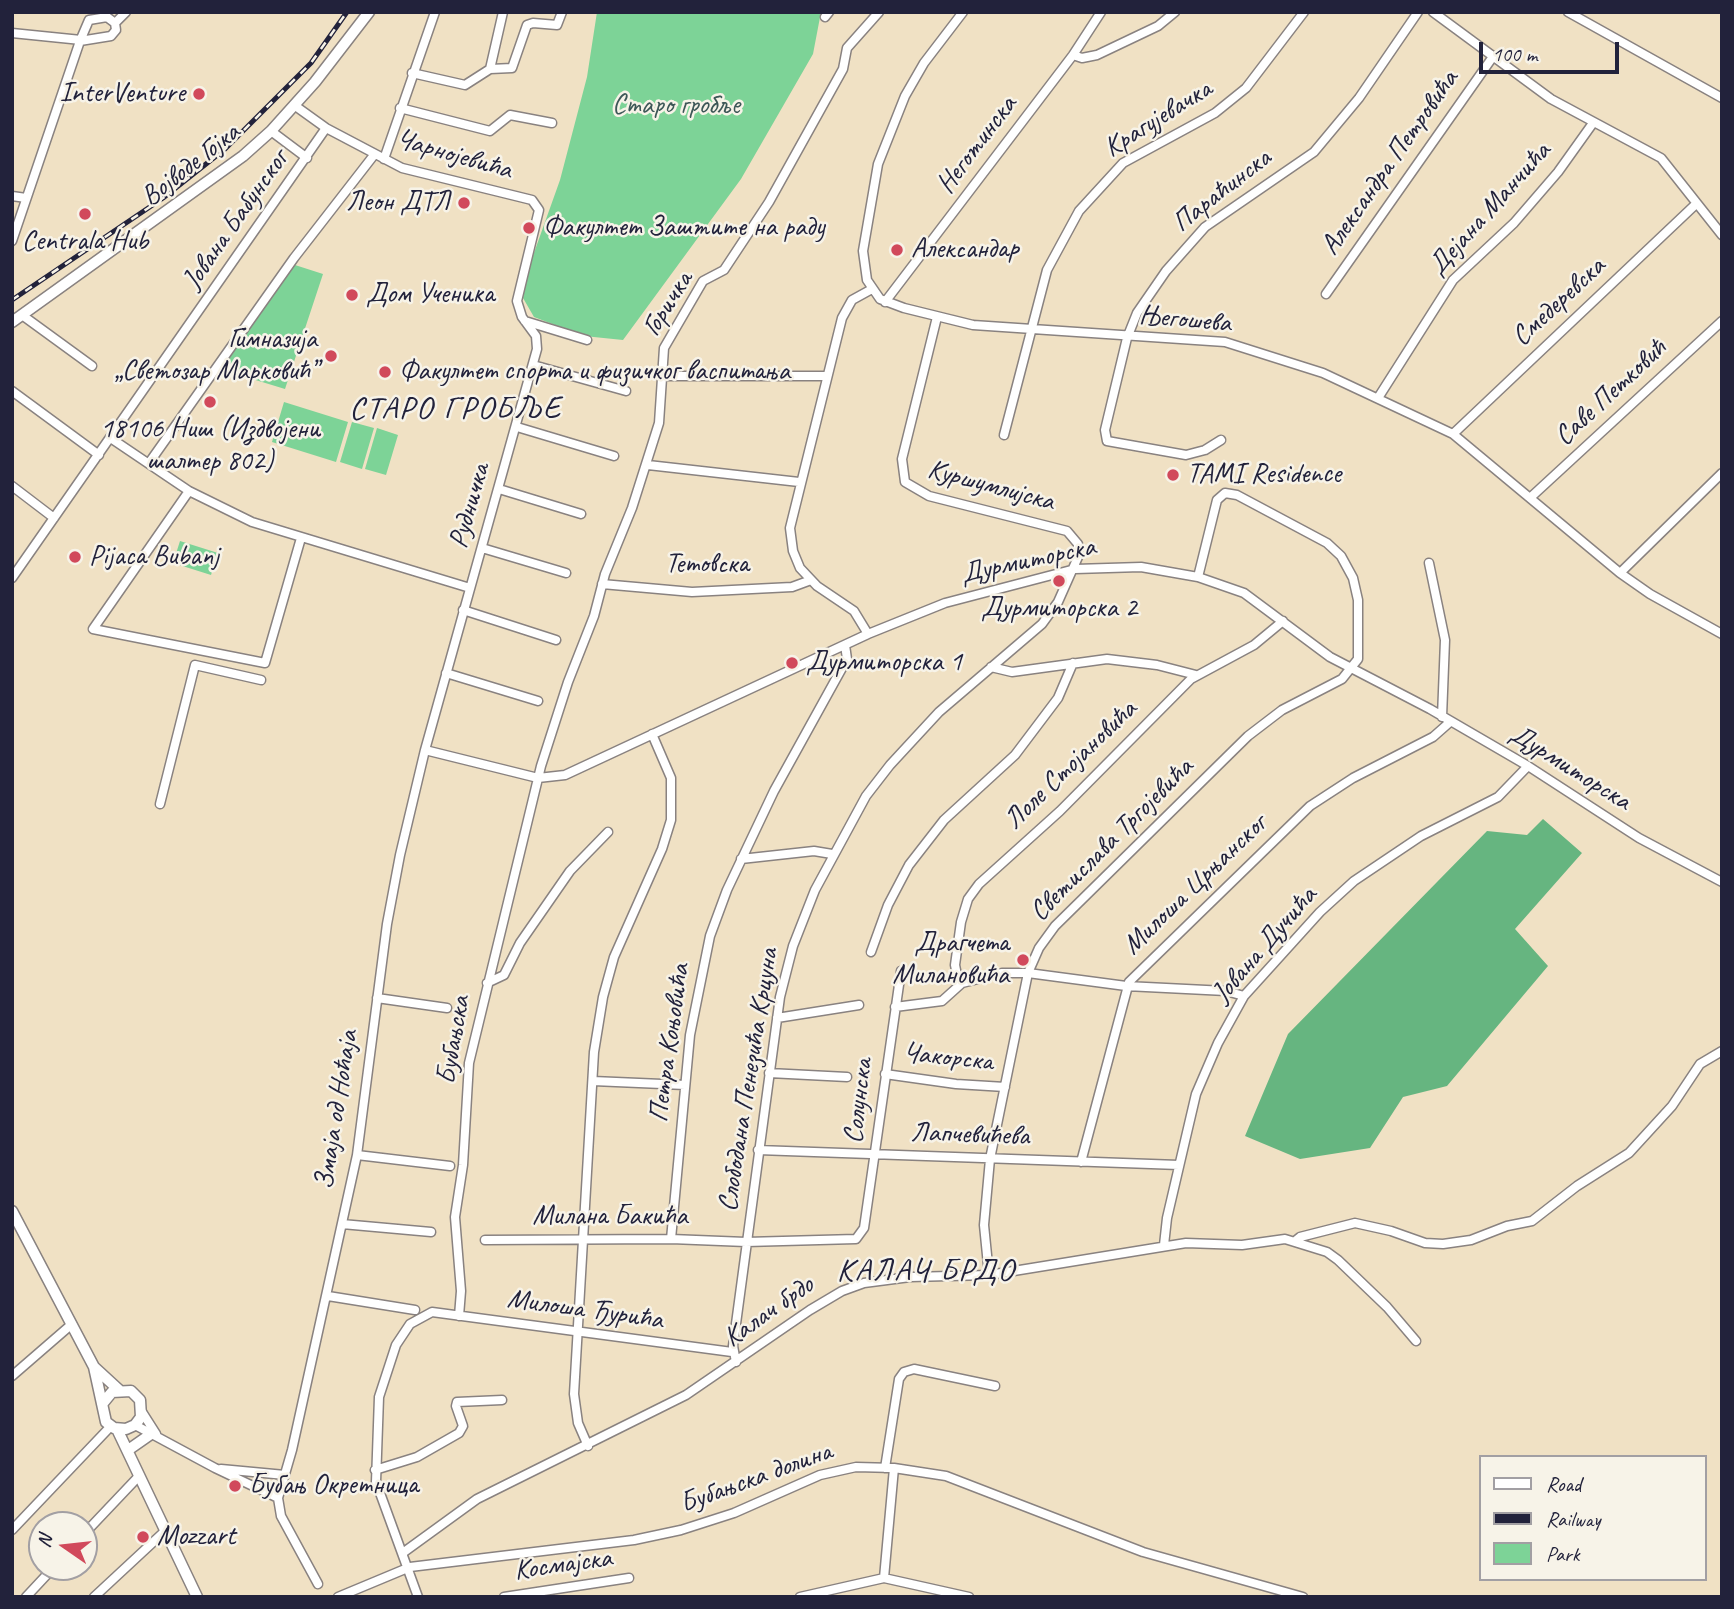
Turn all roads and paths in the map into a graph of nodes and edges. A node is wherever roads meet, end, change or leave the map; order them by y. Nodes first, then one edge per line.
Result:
1 (126, 12) edge
2 (369, 12) edge
3 (435, 12) edge
4 (503, 12) edge
5 (562, 12) edge
6 (879, 12) edge
7 (963, 12) edge
8 (1101, 12) edge
9 (1175, 12) edge
10 (1304, 12) edge
11 (1418, 12) edge
12 (1433, 12) edge
13 (1568, 12) edge
14 (115, 23) junction
15 (12, 33) edge
16 (80, 40) junction
17 (1073, 55) junction
18 (1492, 58) junction
19 (490, 69) junction
20 (412, 73) junction
21 (1722, 98) edge
22 (294, 105) junction
23 (400, 108) junction
24 (552, 123) dead end
25 (1593, 123) junction
26 (326, 128) junction
27 (271, 131) junction
28 (374, 155) junction
29 (307, 158) junction
30 (384, 159) junction
31 (12, 196) edge
32 (26, 198) junction
33 (532, 200) joint
34 (1696, 204) junction
35 (1722, 235) edge
36 (12, 241) edge
37 (872, 289) junction
38 (1326, 294) dead end
39 (885, 302) junction
40 (22, 315) junction
41 (937, 317) junction
42 (525, 321) junction
43 (1722, 321) edge
44 (12, 322) edge
45 (1030, 327) junction
46 (1127, 338) junction
47 (587, 340) dead end
48 (533, 365) junction
49 (92, 366) dead end
50 (663, 376) junction
51 (827, 376) junction
52 (12, 391) edge
53 (626, 391) dead end
54 (1378, 398) junction
55 (517, 427) junction
56 (1453, 434) junction
57 (1004, 435) dead end
58 (112, 439) junction
59 (1221, 440) dead end
60 (99, 455) junction
61 (614, 456) dead end
62 (149, 463) junction
63 (648, 465) junction
64 (1722, 473) edge
65 (800, 482) junction
66 (12, 486) edge
67 (499, 489) junction
68 (189, 491) junction
69 (1531, 498) junction
70 (581, 514) dead end
71 (54, 518) junction
72 (300, 537) junction
73 (482, 548) junction
74 (1429, 563) dead end
75 (1075, 569) junction
76 (566, 573) dead end
77 (1620, 573) junction
78 (13, 577) edge
79 (1198, 577) junction
80 (811, 580) junction
81 (602, 583) junction
82 (470, 587) junction
83 (463, 610) junction
84 (1283, 621) junction
85 (868, 634) junction
86 (1722, 634) edge
87 (556, 640) dead end
88 (845, 645) junction
89 (1073, 663) junction
90 (991, 667) junction
91 (1352, 669) junction
92 (446, 673) junction
93 (1196, 675) junction
94 (261, 680) dead end
95 (538, 701) dead end
96 (1446, 719) junction
97 (652, 734) junction
98 (425, 750) junction
99 (1528, 766) junction
100 (538, 778) junction
101 (160, 804) dead end
102 (608, 832) dead end
103 (832, 854) junction
104 (741, 859) junction
105 (1722, 882) edge
106 (871, 952) dead end
107 (901, 971) dead end
108 (1028, 973) junction
109 (487, 983) junction
110 (959, 985) junction
111 (1126, 986) junction
112 (1244, 996) junction
113 (377, 998) junction
114 (859, 1005) dead end
115 (895, 1007) junction
116 (447, 1008) dead end
117 (777, 1018) junction
118 (1722, 1051) edge
119 (769, 1073) junction
120 (885, 1074) junction
121 (847, 1077) dead end
122 (593, 1081) junction
123 (685, 1085) junction
124 (1005, 1087) junction
125 (758, 1150) junction
126 (357, 1155) junction
127 (875, 1155) junction
128 (990, 1159) junction
129 (1082, 1163) junction
130 (450, 1166) dead end
131 (1179, 1166) junction
132 (12, 1211) edge
133 (342, 1224) junction
134 (431, 1232) dead end
135 (860, 1236) joint
136 (583, 1239) junction
137 (671, 1239) junction
138 (485, 1240) dead end
139 (1295, 1241) junction
140 (746, 1242) junction
141 (1164, 1245) junction
142 (989, 1276) junction
143 (328, 1296) junction
144 (415, 1310) dead end
145 (459, 1316) junction
146 (72, 1324) junction
147 (577, 1333) junction
148 (1416, 1341) dead end
149 (732, 1352) junction
150 (736, 1362) junction
151 (94, 1367) junction
152 (12, 1376) edge
153 (995, 1386) dead end
154 (119, 1390) junction
155 (502, 1399) dead end
156 (103, 1403) junction
157 (142, 1412) junction
158 (132, 1427) junction
159 (114, 1428) junction
160 (155, 1435) junction
161 (587, 1447) junction
162 (131, 1452) junction
163 (215, 1468) junction
164 (890, 1468) junction
165 (375, 1470) junction
166 (285, 1475) junction
167 (139, 1476) junction
168 (278, 1497) junction
169 (98, 1519) edge
170 (12, 1530) edge
171 (164, 1532) junction
172 (404, 1552) junction
173 (410, 1567) junction
174 (629, 1578) dead end
175 (884, 1578) junction
176 (41, 1581) edge
177 (318, 1584) dead end
178 (26, 1597) edge
179 (94, 1597) edge
180 (197, 1597) edge
181 (338, 1597) edge
182 (418, 1597) edge
183 (504, 1597) edge
184 (800, 1597) edge
185 (969, 1597) edge
186 (1303, 1597) edge

1 - 14 street
2 - 22 street, Војводе Гојка
3 - 20 street
4 - 19 street
5 - 19 street
6 - 50 street, Горичка
7 - 37 street
8 - 17 street, Неготинска
9 - 17 street
10 - 45 street, Крагујевачка
11 - 46 street, Параћинска
12 - 18 street
13 - 21 street
14 - 16 street
14 - 16 street
15 - 16 street
16 - 32 street
17 - 39 street, Неготинска
18 - 25 street
18 - 38 street, Александра Петровића
19 - 20 street
20 - 23 street
22 - 26 street, Чарнојевића
22 - 27 street, Војводе Гојка
23 - 24 street
23 - 30 street
25 - 34 street
25 - 54 street, Дејана Манчића
26 - 28 street, Чарнојевића
26 - 29 street, Јована Бабунског
27 - 29 street
27 - 40 street, Војводе Гојка
28 - 30 street, Чарнојевића
28 - 62 street
29 - 58 street, Јована Бабунског
30 - 33 street, Чарнојевића
31 - 32 street
32 - 36 street
33 - 42 street, Рудничка
34 - 35 street
34 - 56 street, Смедеревска
37 - 39 street, Његошева
37 - 51 street
39 - 41 street, Његошева
40 - 44 street, Војводе Гојка
40 - 49 street
41 - 45 street, Његошева
41 - 75 street, Куршумлијска
42 - 47 street
42 - 48 street, Рудничка
43 - 69 street, Саве Петковић
45 - 46 street, Његошева
45 - 57 street, Крагујевачка
46 - 54 street, Његошева
46 - 59 street, Параћинска
48 - 53 street
48 - 55 street, Рудничка
50 - 51 street
50 - 63 street, Горичка
51 - 65 street
52 - 60 street
54 - 56 street, Његошева
55 - 61 street
55 - 67 street, Рудничка
56 - 69 street, Његошева
58 - 60 street, Јована Бабунског
58 - 62 street
60 - 71 street, Јована Бабунског
62 - 68 street
63 - 65 street
63 - 81 street, Горичка
64 - 77 street
65 - 80 street
66 - 71 street
67 - 70 street
67 - 73 street, Рудничка
68 - 72 street
68 - 72 street
69 - 77 street, Његошева
71 - 78 street, Јована Бабунског
72 - 82 street
73 - 76 street
73 - 82 street, Рудничка
74 - 96 street
75 - 79 street, Дурмиторска
75 - 85 street, Дурмиторска
75 - 90 street, Слободана Пенезића Крцуна
77 - 86 street, Његошева
79 - 84 street, Дурмиторска
79 - 91 street
80 - 81 street, Тетовска
80 - 85 street
81 - 100 street, Горичка
82 - 83 street, Рудничка
83 - 87 street
83 - 92 street, Рудничка
84 - 91 street, Дурмиторска
84 - 93 street, Лоле Стојановића
85 - 88 street, Дурмиторска
88 - 97 street, Дурмиторска
88 - 104 street, Петра Коњовића
89 - 90 street
89 - 93 street
89 - 106 street
90 - 103 street, Слободана Пенезића Крцуна
91 - 96 street, Дурмиторска
91 - 108 street, Светислава Тргојевића
92 - 95 street
92 - 98 street, Рудничка
93 - 110 street, Лоле Стојановића
94 - 101 street
96 - 99 street, Дурмиторска
96 - 111 street, Милоша Црњанског
97 - 100 street, Дурмиторска
97 - 122 street
98 - 100 street, Дурмиторска
98 - 113 street, Змаја од Ноћаја
99 - 105 street, Дурмиторска
99 - 112 street, Јована Дучића
100 - 109 street, Бубањска
102 - 109 street
103 - 104 street
103 - 117 street, Слободана Пенезића Крцуна
104 - 123 street, Петра Коњовића
107 - 115 street, Солунска
108 - 110 street
108 - 111 street
108 - 124 street, Светислава Тргојевића
109 - 145 street, Бубањска
110 - 115 street
111 - 112 street
111 - 129 street, Милоша Црњанског
112 - 131 street, Јована Дучића
113 - 116 street
113 - 126 street, Змаја од Ноћаја
114 - 117 street
115 - 120 street, Солунска
117 - 119 street, Слободана Пенезића Крцуна
118 - 139 street
119 - 121 street
119 - 125 street, Слободана Пенезића Крцуна
120 - 124 street, Чакорска
120 - 127 street, Солунска
122 - 123 street
122 - 136 street
123 - 137 street, Петра Коњовића
124 - 128 street, Светислава Тргојевића
125 - 127 street, Лапчевићева
125 - 140 street, Слободана Пенезића Крцуна
126 - 130 street
126 - 133 street, Змаја од Ноћаја
127 - 128 street, Лапчевићева
127 - 135 street, Солунска
128 - 129 street, Лапчевићева
128 - 142 street, Светислава Тргојевића
129 - 131 street, Лапчевићева
131 - 141 street, Јована Дучића
132 - 146 street
133 - 134 street
133 - 143 street, Змаја од Ноћаја
135 - 140 street, Милана Бакића
136 - 137 street, Милана Бакића
136 - 138 street, Милана Бакића
136 - 147 street
137 - 140 street, Милана Бакића
139 - 141 street, Калач брдо
139 - 148 street, Калач брдо
140 - 149 street, Слободана Пенезића Крцуна
141 - 142 street, Калач брдо
142 - 150 street, Калач брдо
143 - 144 street
143 - 166 street, Змаја од Ноћаја
145 - 147 street, Милоша Ђурића
145 - 165 street, Милоша Ђурића
146 - 151 street
146 - 152 street
147 - 149 street, Милоша Ђурића
147 - 161 street
149 - 150 street, Слободана Пенезића Крцуна
150 - 161 street, Калач брдо
151 - 154 street
151 - 156 street
153 - 164 street
154 - 156 street
154 - 157 street
155 - 165 street
156 - 159 street
157 - 158 street
157 - 160 street
158 - 159 street
158 - 160 street
158 - 162 street
159 - 162 street
159 - 170 street
160 - 162 street
160 - 163 street
161 - 172 street, Калач брдо
162 - 167 street
163 - 166 street
163 - 168 street
164 - 173 street, Бубањска долина
164 - 175 street
164 - 186 street, Бубањска долина
165 - 172 street
166 - 168 street, Змаја од Ноћаја
167 - 169 street
167 - 171 street
168 - 177 street
171 - 179 street
171 - 180 street
172 - 173 street
173 - 181 street, Бубањска долина
173 - 182 street
174 - 183 street, Космајска
175 - 184 street
175 - 185 street
176 - 178 street

